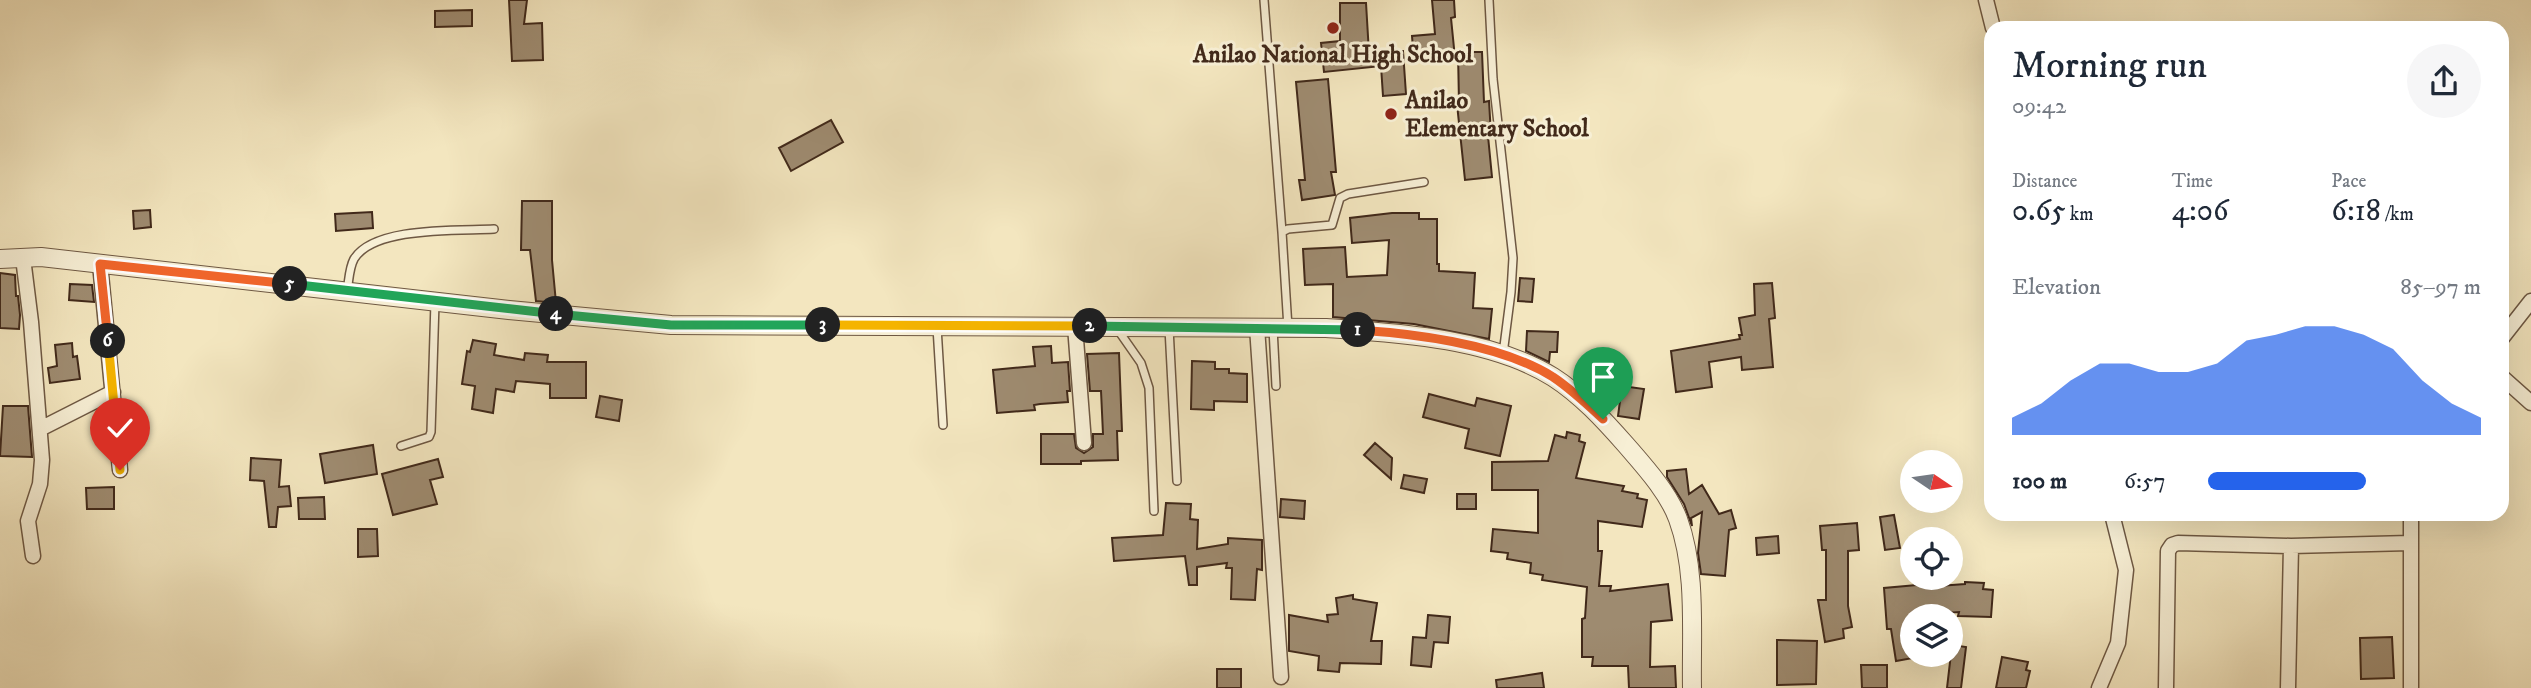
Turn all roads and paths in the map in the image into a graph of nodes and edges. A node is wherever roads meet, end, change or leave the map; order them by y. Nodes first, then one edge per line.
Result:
1 (1264, 0) edge
2 (1489, 0) edge
3 (1986, 0) edge
4 (1991, 21) edge
5 (1423, 181) dead end
6 (494, 229) dead end
7 (1282, 232) junction
8 (23, 258) junction
9 (0, 259) edge
10 (100, 264) junction
11 (347, 291) junction
12 (435, 301) junction
13 (2531, 301) edge
14 (936, 326) junction
15 (1075, 326) junction
16 (1116, 327) junction
17 (1169, 327) junction
18 (1273, 327) junction
19 (2509, 329) edge
20 (1502, 354) junction
21 (2509, 383) edge
22 (1276, 386) dead end
23 (113, 392) junction
24 (2531, 403) edge
25 (943, 425) dead end
26 (40, 429) junction
27 (1084, 443) dead end
28 (401, 446) dead end
29 (120, 470) dead end
30 (1177, 481) dead end
31 (1154, 510) dead end
32 (2114, 521) edge
33 (2411, 521) edge
34 (2410, 543) junction
35 (2291, 546) junction
36 (33, 556) dead end
37 (1281, 677) dead end
38 (1692, 688) edge
39 (2099, 688) edge
40 (2166, 688) edge
41 (2288, 688) edge
42 (2411, 688) edge

1 - 7 lane
2 - 20 lane
3 - 4 street
5 - 7 lane
6 - 11 lane
7 - 18 lane
8 - 9 street
8 - 10 street
8 - 26 street
10 - 11 street
10 - 23 street
11 - 12 street
12 - 14 street
12 - 28 lane
13 - 19 street
14 - 15 street
14 - 25 lane
15 - 16 street
15 - 27 street
16 - 17 street
16 - 31 lane
17 - 18 street
17 - 30 lane
18 - 20 street
18 - 22 lane
18 - 37 street
20 - 38 street
21 - 24 street
23 - 26 street
23 - 29 street
26 - 36 street
32 - 39 street
33 - 34 street
34 - 35 street
34 - 42 street
35 - 40 street
35 - 41 street

